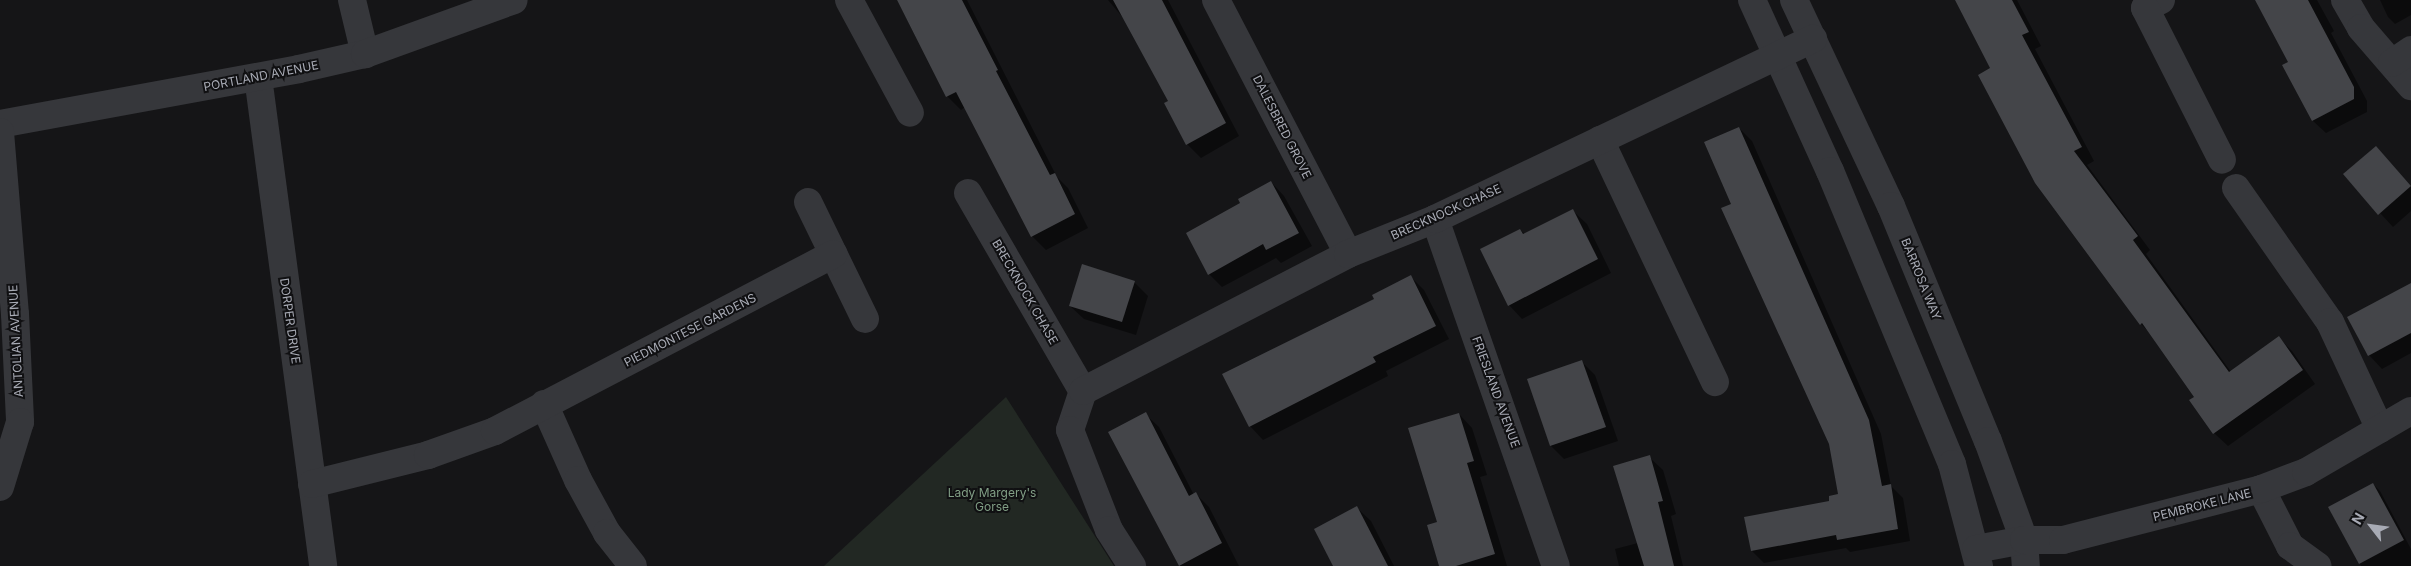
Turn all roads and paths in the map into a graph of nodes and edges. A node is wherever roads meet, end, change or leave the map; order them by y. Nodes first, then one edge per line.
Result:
1 (352, 0) edge
2 (514, 0) edge
3 (849, 0) edge
4 (1216, 0) edge
5 (1752, 0) edge
6 (1794, 0) edge
7 (2162, 0) edge
8 (2345, 0) edge
9 (1813, 40) junction
10 (365, 54) junction
11 (1778, 56) junction
12 (2402, 56) edge
13 (258, 77) junction
14 (2411, 86) edge
15 (910, 114) dead end
16 (0, 124) edge
17 (0, 132) edge
18 (1600, 140) junction
19 (2222, 160) dead end
20 (2236, 188) dead end
21 (968, 193) dead end
22 (808, 202) dead end
23 (1435, 219) junction
24 (834, 254) junction
25 (1348, 254) junction
26 (865, 319) dead end
27 (1715, 382) dead end
28 (1083, 391) junction
29 (544, 404) junction
30 (2411, 411) edge
31 (2380, 428) junction
32 (312, 484) junction
33 (0, 488) edge
34 (2261, 489) junction
35 (2025, 553) edge
36 (1978, 558) edge
37 (323, 566) edge
38 (634, 566) edge
39 (1132, 566) edge
40 (1556, 566) edge
41 (2318, 566) edge

1 - 10 street
2 - 10 street, PORTLAND AVENUE
3 - 15 street
4 - 25 street, DALESBRED GROVE
5 - 11 street
6 - 9 street, BARROSA WAY
7 - 19 street
8 - 12 street
9 - 11 street, BRECKNOCK CHASE
9 - 35 street, BARROSA WAY
10 - 13 street, PORTLAND AVENUE
11 - 18 street, BRECKNOCK CHASE
11 - 36 street
12 - 14 street
13 - 16 street, PORTLAND AVENUE
13 - 32 street, DORPER DRIVE
17 - 33 street, ANTOLIAN AVENUE
18 - 23 street, BRECKNOCK CHASE
18 - 27 street
20 - 31 street
21 - 28 street, BRECKNOCK CHASE
22 - 24 street
23 - 25 street, BRECKNOCK CHASE
23 - 40 street, FRIESLAND AVENUE
24 - 26 street
24 - 29 street, PIEDMONTESE GARDENS
25 - 28 street, BRECKNOCK CHASE
28 - 39 street
29 - 32 street, PIEDMONTESE GARDENS
29 - 38 street
30 - 31 street, PEMBROKE LANE
31 - 34 street, PEMBROKE LANE
32 - 37 street, DORPER DRIVE
34 - 35 street, PEMBROKE LANE
34 - 41 street
35 - 36 street, PEMBROKE LANE

